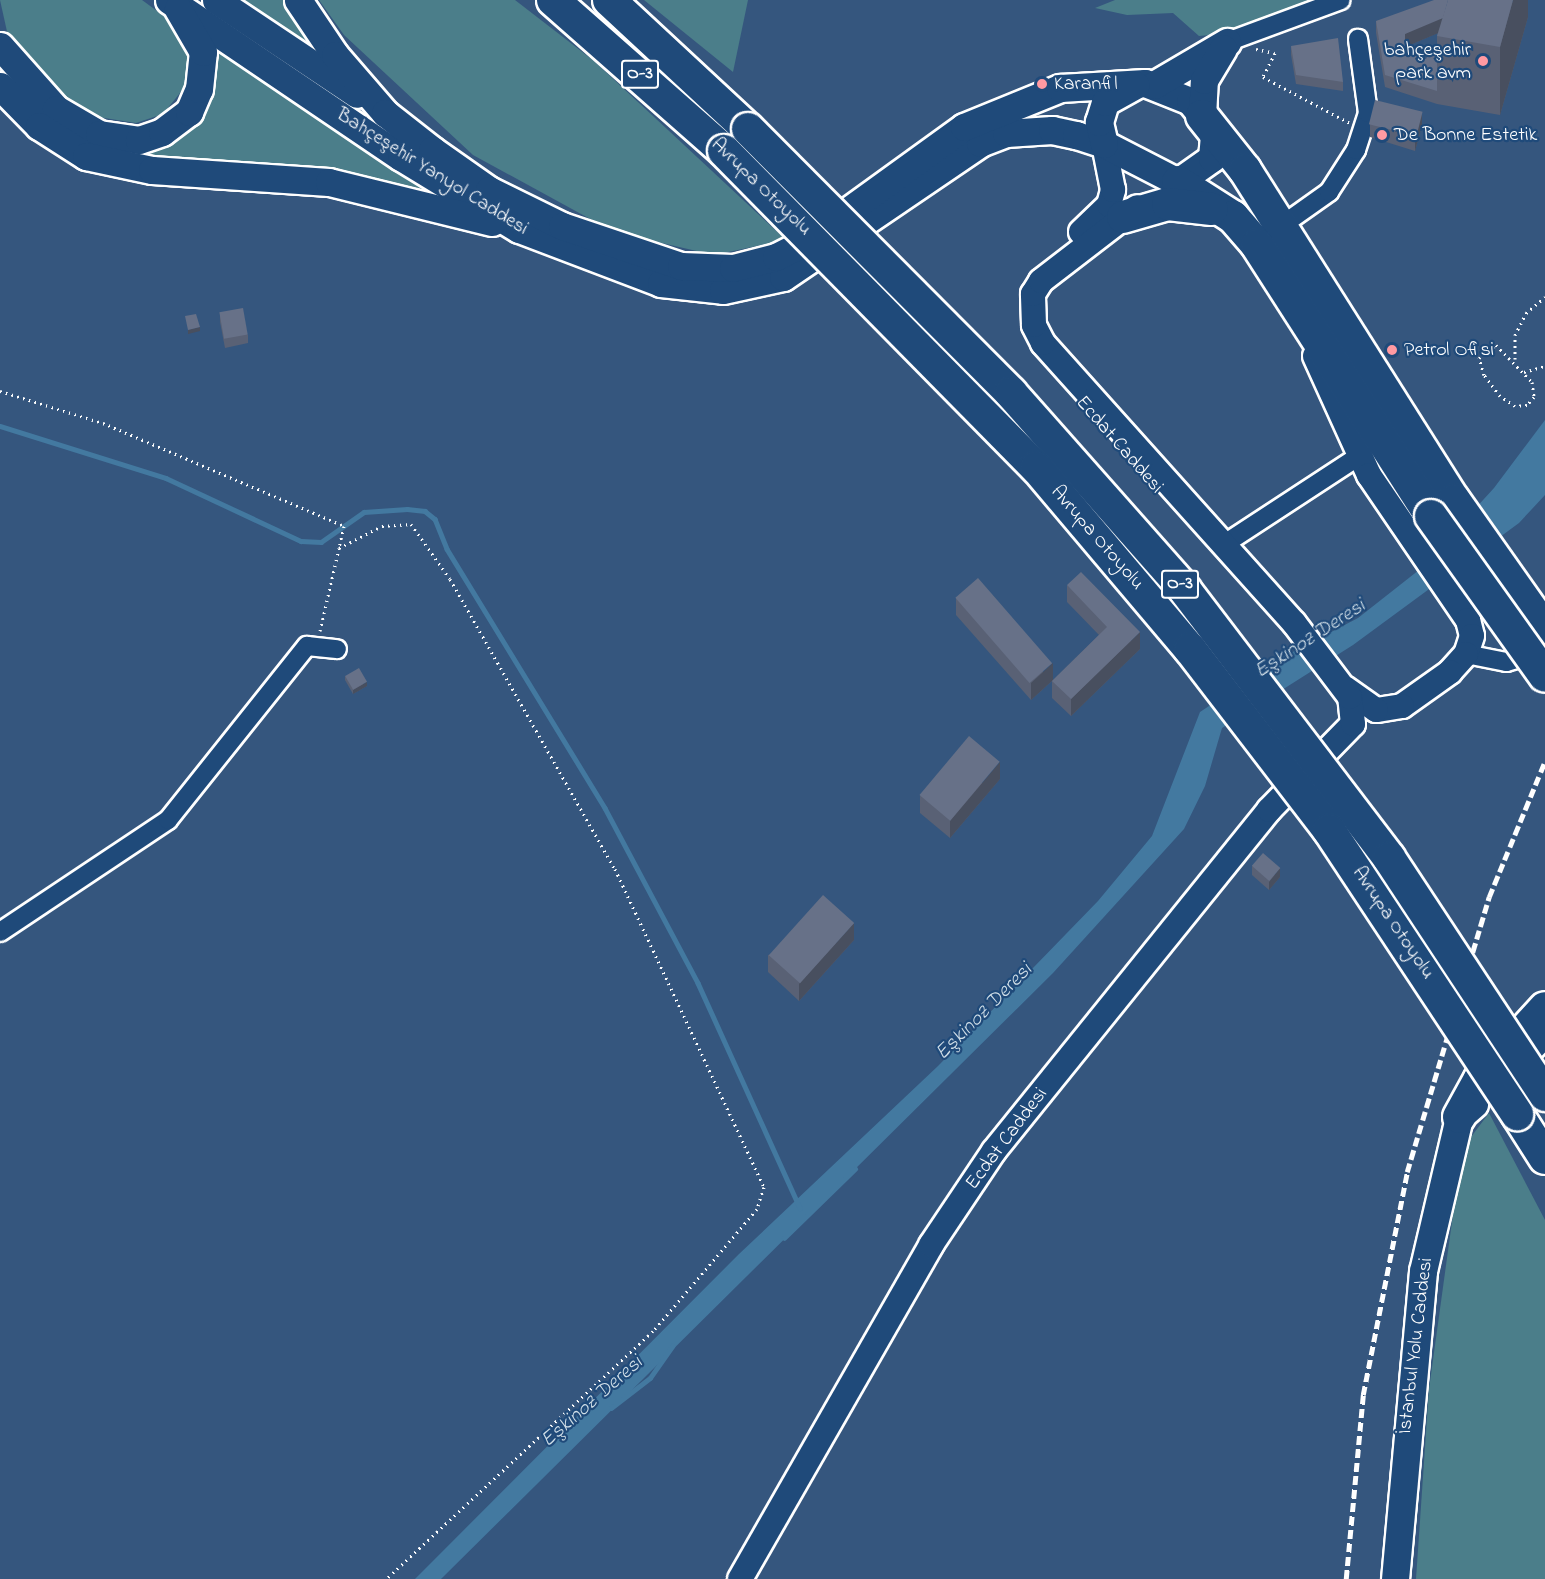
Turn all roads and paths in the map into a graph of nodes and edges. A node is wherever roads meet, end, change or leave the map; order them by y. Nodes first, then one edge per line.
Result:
1 (216, 0) edge
2 (298, 0) edge
3 (554, 0) edge
4 (609, 0) edge
5 (1341, 0) edge
6 (173, 2) edge
7 (1358, 39) dead end
8 (1239, 45) junction
9 (0, 46) edge
10 (0, 86) edge
11 (1158, 87) junction
12 (385, 113) junction
13 (1204, 118) junction
14 (1362, 130) junction
15 (1104, 144) junction
16 (1178, 182) junction
17 (1225, 212) junction
18 (1123, 217) junction
19 (1281, 226) junction
20 (519, 229) junction
21 (1284, 285) junction
22 (1545, 297) edge
23 (1515, 360) junction
24 (1545, 366) edge
25 (1524, 372) junction
26 (0, 391) edge
27 (1359, 456) junction
28 (1443, 508) junction
29 (1226, 543) junction
30 (339, 548) junction
31 (1288, 627) junction
32 (1545, 629) edge
33 (316, 647) junction
34 (337, 649) dead end
35 (1545, 650) edge
36 (1466, 654) junction
37 (1545, 676) edge
38 (1333, 682) junction
39 (0, 933) edge
40 (1545, 1008) edge
41 (1545, 1032) edge
42 (1545, 1095) edge
43 (1459, 1117) junction
44 (1545, 1158) edge
45 (386, 1579) edge
46 (740, 1579) edge
47 (1395, 1579) edge

1 - 12 main road
2 - 12 main road, Bahçeşehir Yanyol Caddesi
3 - 44 highway, Avrupa Otoyolu / O-3, bridge
4 - 42 highway, Avrupa Otoyolu / O-3, bridge
5 - 8 street
6 - 9 main road
6 - 20 main road, Bahçeşehir Yanyol Caddesi
7 - 14 street
8 - 11 main road
8 - 13 main road
8 - 14 path
10 - 20 main road
11 - 12 main road, Bahçeşehir Yanyol Caddesi
11 - 13 main road
11 - 15 main road
13 - 16 main road
13 - 19 highway
14 - 19 street
15 - 16 main road
15 - 20 main road, Bahçeşehir Yanyol Caddesi
15 - 31 main road, Ecdat Caddesi
16 - 17 highway
16 - 18 main road, Ecdat Caddesi
17 - 18 highway
17 - 21 highway
18 - 29 main road, Ecdat Caddesi
19 - 28 highway
21 - 27 main road
21 - 28 highway
22 - 23 path
23 - 25 path
23 - 25 path
24 - 25 path
26 - 30 path
27 - 29 street
27 - 36 main road
28 - 32 highway
28 - 37 highway, bridge
29 - 31 main road, Ecdat Caddesi
30 - 33 path
30 - 45 path
31 - 38 main road, Ecdat Caddesi
33 - 34 street
33 - 39 street
35 - 36 street
36 - 38 main road
38 - 46 main road, Ecdat Caddesi
40 - 43 highway
41 - 43 main road
43 - 47 main road, İstanbul Yolu Caddesi

